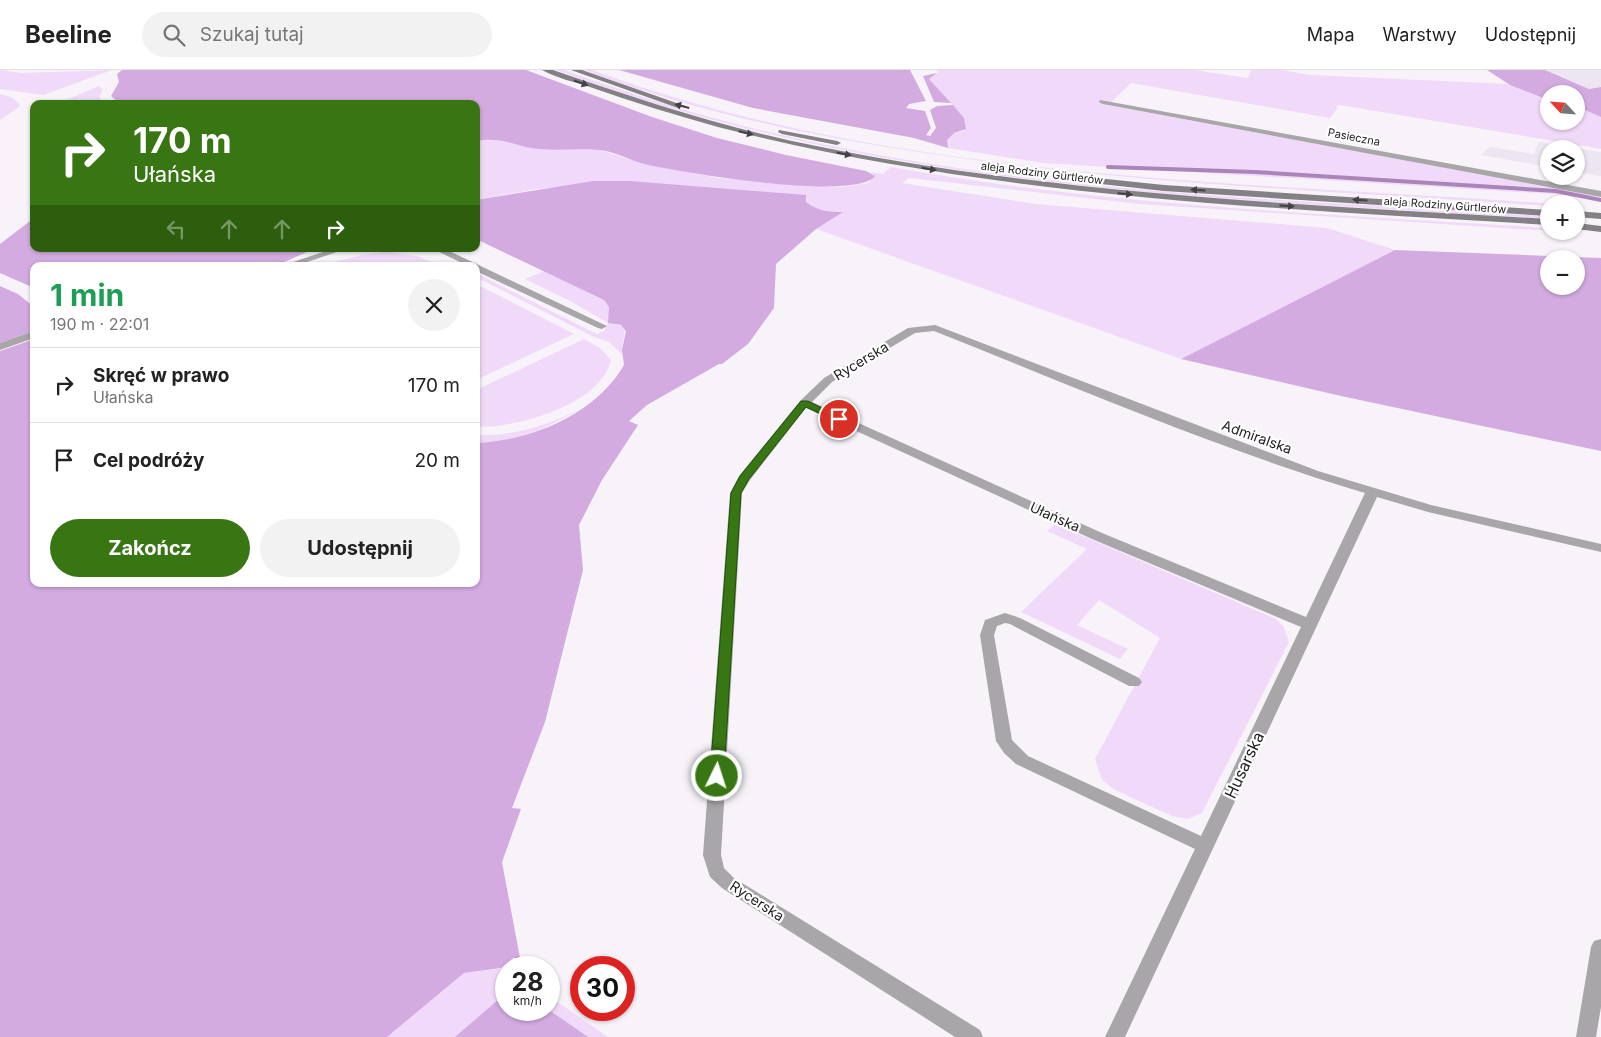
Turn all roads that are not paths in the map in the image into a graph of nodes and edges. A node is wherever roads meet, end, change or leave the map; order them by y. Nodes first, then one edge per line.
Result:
1 (546, 70) edge
2 (575, 70) edge
3 (1103, 102) dead end
4 (1601, 194) edge
5 (1540, 212) edge
6 (1585, 214) edge
7 (1601, 215) edge
8 (1540, 222) edge
9 (1585, 226) edge
10 (1601, 227) edge
11 (331, 252) edge
12 (445, 252) edge
13 (299, 262) edge
14 (467, 262) edge
15 (480, 268) edge
16 (602, 326) dead end
17 (912, 330) joint
18 (30, 335) edge
19 (0, 346) edge
20 (804, 403) junction
21 (1372, 493) junction
22 (1601, 548) edge
23 (1309, 624) junction
24 (1134, 682) dead end
25 (1206, 846) junction
26 (1601, 947) edge
27 (973, 1037) edge
28 (1115, 1037) edge
29 (1586, 1037) edge

1 -> 8 main road, aleja Rodziny Gürtlerów
5 -> 2 main road, aleja Rodziny Gürtlerów
3 - 4 street, Pasieczna
6 - 7 main road
9 - 10 main road
11 - 13 street
12 - 14 street
15 - 16 street
17 - 20 street, Rycerska
17 - 21 street, Admiralska
18 - 19 street
20 - 23 street, Ułańska
20 - 27 street, Rycerska
21 - 22 street, Admiralska
21 - 23 street, Husarska
23 - 25 street, Husarska
24 - 25 street
25 - 28 street, Husarska
26 - 29 street

